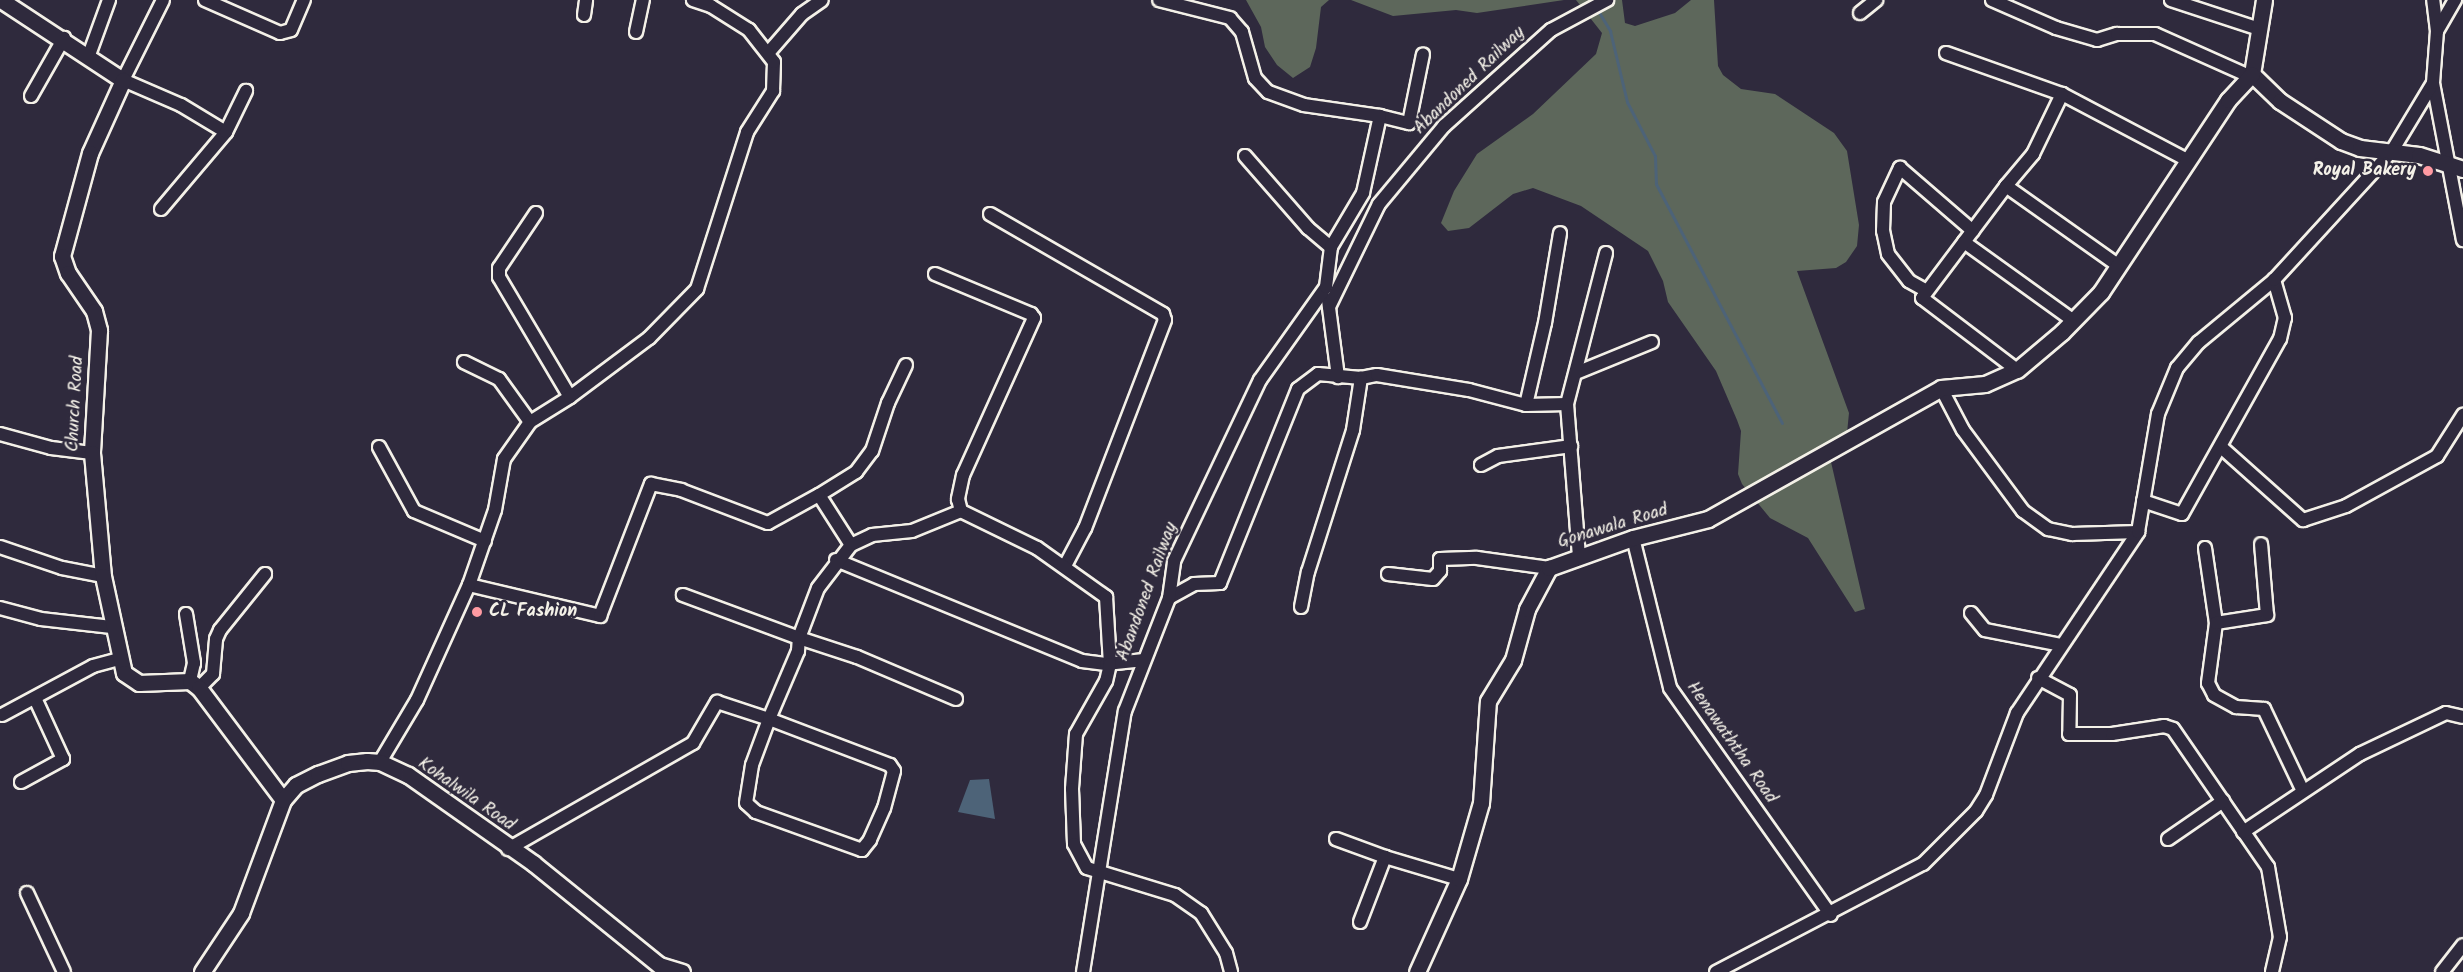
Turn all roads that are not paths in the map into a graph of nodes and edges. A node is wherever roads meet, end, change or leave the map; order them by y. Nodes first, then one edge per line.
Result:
1 (1, 0) edge
2 (109, 0) edge
3 (163, 0) edge
4 (304, 0) edge
5 (586, 0) edge
6 (643, 0) edge
7 (693, 0) edge
8 (822, 0) edge
9 (1159, 0) edge
10 (1607, 0) edge
11 (1876, 0) edge
12 (1992, 0) edge
13 (2171, 0) edge
14 (2265, 0) edge
15 (2433, 0) edge
16 (2455, 0) edge
17 (214, 2) edge
18 (1860, 13) dead end
19 (584, 15) dead end
20 (2259, 29) junction
21 (2437, 31) junction
22 (636, 32) dead end
23 (64, 38) junction
24 (769, 52) junction
25 (1946, 52) dead end
26 (1423, 54) dead end
27 (89, 55) junction
28 (2250, 75) junction
29 (123, 80) junction
30 (2433, 83) junction
31 (246, 91) dead end
32 (2062, 94) junction
33 (31, 96) dead end
34 (1380, 116) junction
35 (226, 132) junction
36 (2392, 151) junction
37 (1245, 156) dead end
38 (2187, 160) junction
39 (2447, 162) junction
40 (2463, 169) edge
41 (2006, 186) junction
42 (160, 209) dead end
43 (536, 213) dead end
44 (990, 214) dead end
45 (1973, 231) junction
46 (1560, 233) dead end
47 (2463, 240) edge
48 (1964, 242) junction
49 (1331, 247) junction
50 (1606, 253) dead end
51 (2119, 266) junction
52 (935, 274) dead end
53 (2274, 280) junction
54 (1326, 287) junction
55 (1925, 290) junction
56 (1329, 306) junction
57 (2074, 321) junction
58 (1652, 342) dead end
59 (464, 362) dead end
60 (906, 365) dead end
61 (2017, 370) junction
62 (1576, 373) junction
63 (1338, 377) junction
64 (1361, 378) junction
65 (1941, 388) junction
66 (570, 397) junction
67 (1567, 404) junction
68 (1527, 405) junction
69 (2463, 415) edge
70 (530, 422) junction
71 (0, 434) edge
72 (1571, 446) junction
73 (379, 447) dead end
74 (2221, 447) junction
75 (92, 453) junction
76 (1481, 465) dead end
77 (819, 495) junction
78 (2143, 501) junction
79 (961, 511) junction
80 (2138, 532) junction
81 (1633, 538) junction
82 (485, 541) junction
83 (2261, 544) dead end
84 (851, 545) junction
85 (0, 547) edge
86 (2205, 548) dead end
87 (1579, 556) junction
88 (836, 560) junction
89 (1065, 566) junction
90 (1549, 568) junction
91 (265, 574) dead end
92 (1388, 574) dead end
93 (103, 576) junction
94 (469, 585) junction
95 (683, 595) dead end
96 (1169, 598) junction
97 (1301, 607) dead end
98 (0, 608) edge
99 (1971, 613) dead end
100 (186, 614) dead end
101 (2216, 623) junction
102 (112, 627) junction
103 (799, 638) junction
104 (2061, 645) junction
105 (119, 659) junction
106 (1142, 660) junction
107 (1110, 664) junction
108 (2038, 678) junction
109 (194, 685) junction
110 (35, 698) junction
111 (956, 699) dead end
112 (2, 715) dead end
113 (2463, 717) edge
114 (769, 719) junction
115 (380, 762) junction
116 (21, 782) dead end
117 (2302, 789) junction
118 (283, 800) junction
119 (2223, 801) junction
120 (2242, 832) junction
121 (1336, 839) dead end
122 (2168, 839) dead end
123 (508, 849) junction
124 (1385, 857) junction
125 (1098, 871) junction
126 (1459, 879) junction
127 (27, 893) dead end
128 (1831, 915) junction
129 (1360, 922) dead end
130 (2463, 945) edge
131 (64, 972) edge
132 (202, 972) edge
133 (682, 972) edge
134 (1083, 972) edge
135 (1231, 972) edge
136 (1417, 972) edge
137 (1716, 972) edge
138 (2272, 972) edge
139 (2442, 972) edge

1 - 23 street
2 - 27 street
3 - 29 street
4 - 17 street
5 - 19 street
6 - 22 street
7 - 24 street
8 - 24 street
9 - 34 street
10 - 56 street, Abandoned Railway
11 - 18 street
12 - 28 street
13 - 20 street
14 - 20 street
15 - 21 street
16 - 21 street
20 - 28 street
21 - 30 street
23 - 27 street
23 - 33 street
24 - 66 street
25 - 32 street
26 - 34 street
27 - 29 street
28 - 36 street
28 - 38 street
29 - 35 street
29 - 75 street, Church Road
30 - 36 street
30 - 39 street
31 - 35 street
32 - 38 street
32 - 41 street
34 - 49 street, Abandoned Railway
35 - 42 street
36 - 39 street
36 - 53 street
37 - 49 street
38 - 51 street
39 - 40 street
39 - 47 street
41 - 45 street
41 - 51 street
43 - 66 street
44 - 89 street
45 - 48 street
45 - 55 street
46 - 68 street
48 - 55 street
48 - 57 street
49 - 54 street, Abandoned Railway
50 - 62 street
51 - 57 street
52 - 79 street
53 - 74 street
53 - 78 street
54 - 56 street
54 - 96 street, Abandoned Railway
55 - 61 street
56 - 63 street
57 - 61 street
58 - 62 street
59 - 70 street
60 - 77 street
61 - 65 street
62 - 67 street
63 - 64 street
63 - 96 street
64 - 68 street
64 - 97 street
65 - 80 street
65 - 81 street, Gonawala Road
66 - 70 street
67 - 68 street
67 - 72 street
69 - 74 street
70 - 82 street
71 - 75 street
72 - 76 street
72 - 87 street
73 - 82 street
74 - 78 street
75 - 93 street, Church Road
77 - 84 street
77 - 94 street
78 - 80 street
79 - 84 street
79 - 89 street
80 - 104 street
81 - 87 street, Gonawala Road
81 - 128 street, Henawaththa Road
82 - 94 street
83 - 101 street
84 - 88 street
85 - 93 street
86 - 101 street
87 - 90 street, Gonawala Road
88 - 103 street
88 - 107 street
89 - 107 street
90 - 92 street
90 - 126 street, Gonawala Road
91 - 109 street
93 - 102 street, Church Road
94 - 115 street
95 - 103 street
96 - 106 street, Abandoned Railway
98 - 102 street
99 - 104 street
100 - 109 street
101 - 117 street
102 - 105 street, Church Road
103 - 111 street
103 - 114 street
104 - 108 street
105 - 109 street, Church Road
105 - 110 street
106 - 107 street
106 - 125 street, Abandoned Railway
107 - 125 street
108 - 119 street
108 - 128 street
109 - 118 street
110 - 112 street
110 - 116 street
113 - 117 street
114 - 114 street
114 - 123 street
115 - 118 street, Kohalwila Road
115 - 123 street, Kohalwila Road
117 - 120 street
118 - 132 street, Kohalwila Road
119 - 120 street
119 - 122 street
120 - 138 street
121 - 124 street
123 - 133 street, Kohalwila Road
124 - 126 street
124 - 129 street
125 - 134 street, Abandoned Railway
125 - 135 street
126 - 136 street, Gonawala Road
127 - 131 street
128 - 137 street
130 - 139 street

